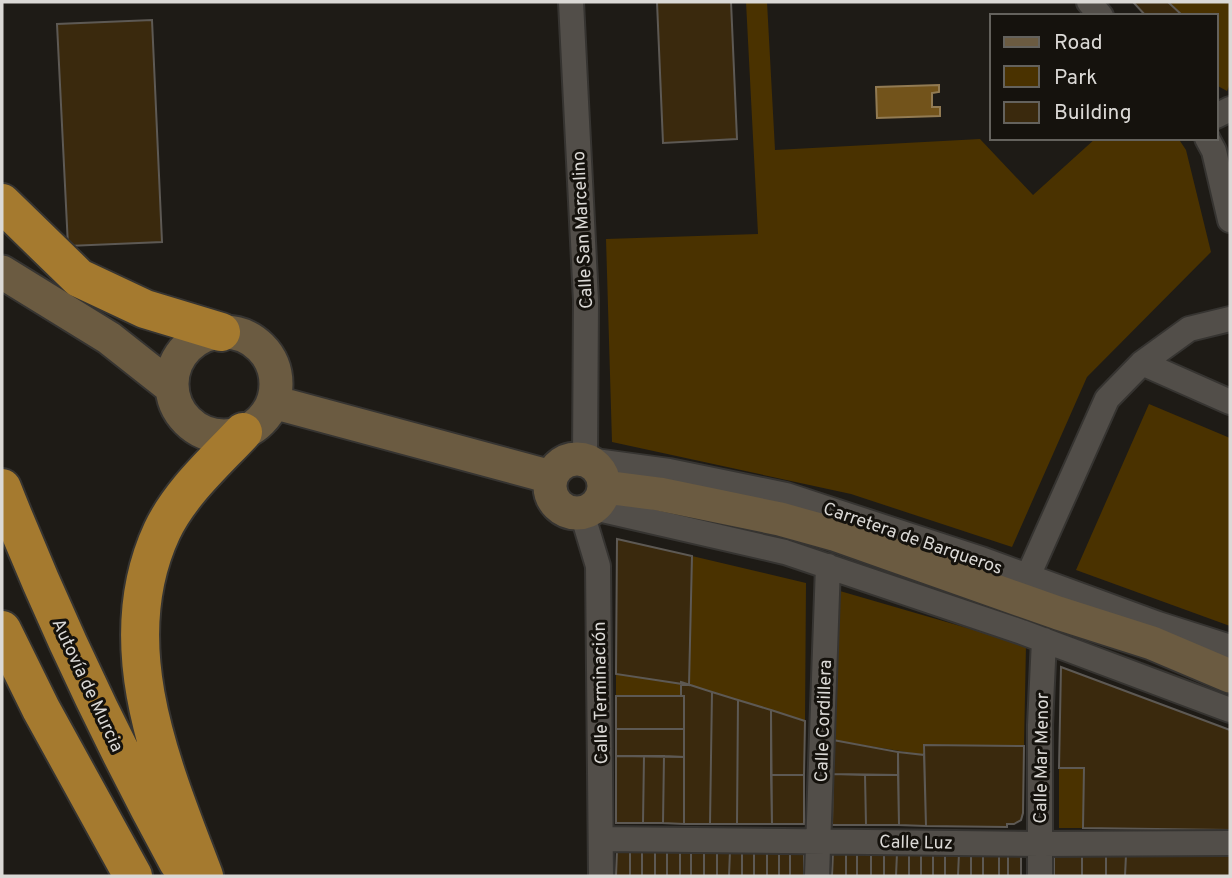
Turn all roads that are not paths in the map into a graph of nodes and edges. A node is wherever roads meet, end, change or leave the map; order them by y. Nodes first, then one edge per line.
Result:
1 (571, 2) edge
2 (1208, 140) edge
3 (2, 203) edge
4 (1230, 220) edge
5 (2, 272) edge
6 (1230, 319) edge
7 (221, 332) junction
8 (109, 338) junction
9 (185, 348) junction
10 (1142, 363) junction
11 (171, 387) junction
12 (273, 402) junction
13 (1230, 402) edge
14 (243, 432) junction
15 (551, 477) junction
16 (591, 486) junction
17 (2, 488) edge
18 (828, 566) junction
19 (1028, 576) junction
20 (2, 630) edge
21 (1044, 640) junction
22 (1230, 647) edge
23 (1230, 676) edge
24 (1230, 710) edge
25 (602, 839) junction
26 (819, 840) junction
27 (1230, 843) edge
28 (1039, 844) junction
29 (133, 876) edge
30 (186, 876) edge
31 (204, 876) edge
32 (601, 876) edge
33 (817, 876) edge
34 (1040, 876) edge

1 - 16 street, Calle San Marcelino
2 - 4 street
3 - 7 highway
5 - 8 main road
6 - 10 street
7 - 9 main road
7 - 12 main road
8 - 9 main road
8 - 11 main road
9 - 11 main road
10 - 13 street
10 - 19 street
11 - 14 main road
12 - 14 main road
12 - 15 main road
14 - 31 highway
15 - 16 main road
15 - 16 main road
16 - 18 street
16 - 19 street, Carretera de Barqueros
16 - 23 main road, Carretera de Barqueros
16 - 25 street, Calle Terminación
17 - 30 highway, Autovía de Murcia
18 - 21 street
18 - 26 street, Calle Cordillera
19 - 22 street, Carretera de Barqueros
20 - 29 highway
21 - 24 street
21 - 28 street, Calle Mar Menor
25 - 26 street, Calle Luz
25 - 32 street, Calle Terminación
26 - 28 street, Calle Luz
26 - 33 street, Calle Cordillera
27 - 28 street, Calle Luz
28 - 34 street, Calle Mar Menor

